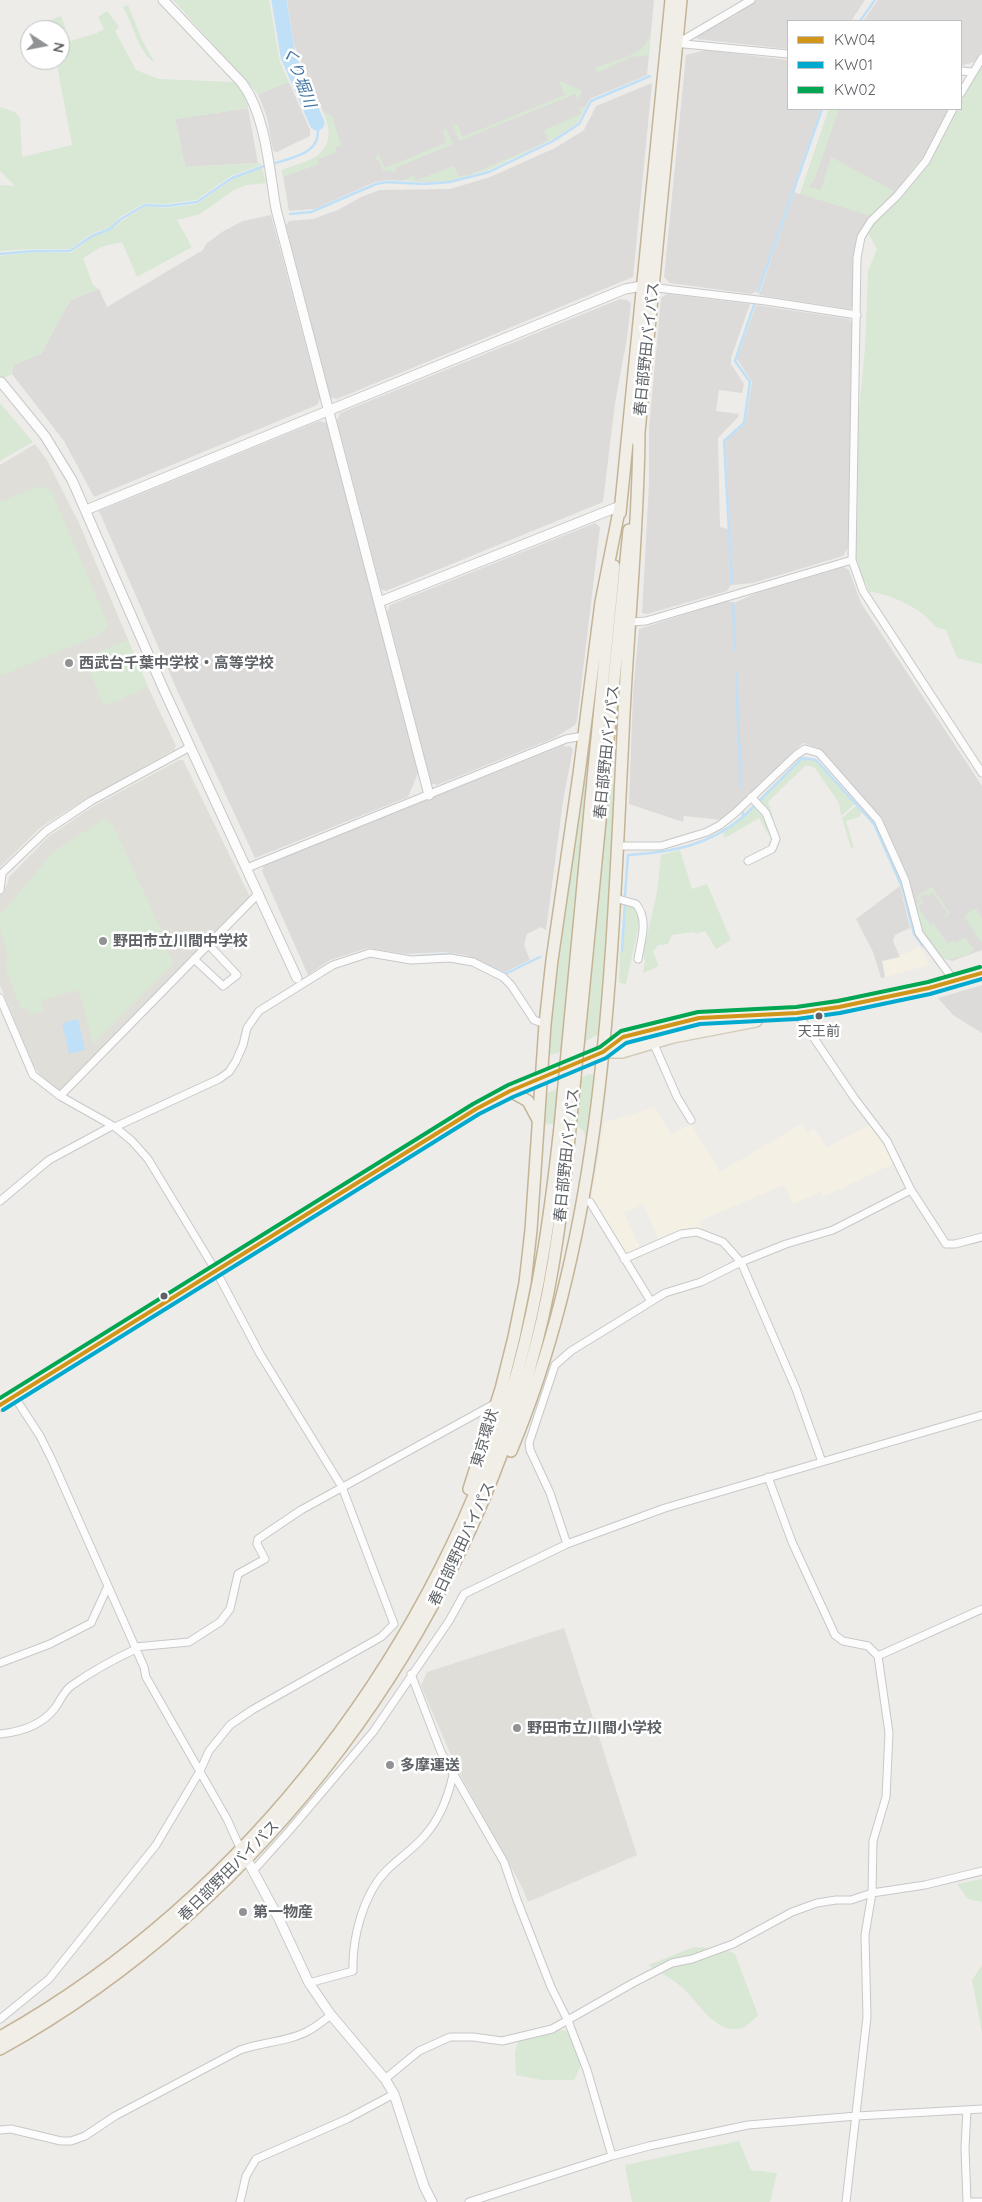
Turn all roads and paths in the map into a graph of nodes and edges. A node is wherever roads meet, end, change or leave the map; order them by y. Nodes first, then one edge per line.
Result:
1 (163, 0) edge
2 (671, 0) edge
3 (681, 0) edge
4 (751, 0) edge
5 (672, 43) junction
6 (787, 54) edge
7 (982, 58) edge
8 (962, 71) edge
9 (972, 72) junction
10 (962, 92) edge
11 (952, 110) edge
12 (648, 287) junction
13 (857, 315) junction
14 (1, 382) dead end
15 (328, 410) junction
16 (639, 436) junction
17 (620, 506) junction
18 (86, 510) junction
19 (852, 560) junction
20 (378, 602) junction
21 (631, 622) junction
22 (583, 736) junction
23 (190, 747) junction
24 (982, 773) edge
25 (599, 779) junction
26 (429, 795) junction
27 (751, 797) junction
28 (618, 846) junction
29 (748, 861) dead end
30 (247, 868) junction
31 (1, 875) edge
32 (0, 890) edge
33 (259, 893) junction
34 (615, 898) junction
35 (208, 944) junction
36 (194, 959) junction
37 (638, 959) dead end
38 (982, 973) edge
39 (297, 978) dead end
40 (955, 982) junction
41 (0, 998) edge
42 (797, 1013) junction
43 (545, 1024) junction
44 (652, 1042) junction
45 (603, 1052) junction
46 (541, 1078) junction
47 (510, 1091) junction
48 (60, 1096) junction
49 (691, 1120) dead end
50 (538, 1122) junction
51 (114, 1126) junction
52 (565, 1128) junction
53 (910, 1190) junction
54 (582, 1201) junction
55 (0, 1202) edge
56 (982, 1237) edge
57 (624, 1260) junction
58 (741, 1262) junction
59 (216, 1270) junction
60 (650, 1300) junction
61 (14, 1396) junction
62 (496, 1403) junction
63 (0, 1404) edge
64 (982, 1415) edge
65 (822, 1462) junction
66 (768, 1477) junction
67 (342, 1487) junction
68 (486, 1494) junction
69 (567, 1544) junction
70 (442, 1566) junction
71 (108, 1586) junction
72 (982, 1610) edge
73 (135, 1648) junction
74 (878, 1656) junction
75 (0, 1663) edge
76 (411, 1674) junction
77 (0, 1734) edge
78 (200, 1771) junction
79 (453, 1775) junction
80 (244, 1854) junction
81 (253, 1871) junction
82 (982, 1871) edge
83 (872, 1893) junction
84 (309, 1983) junction
85 (331, 2015) junction
86 (0, 2019) edge
87 (568, 2021) junction
88 (0, 2037) edge
89 (0, 2049) edge
90 (385, 2079) junction
91 (394, 2094) junction
92 (982, 2109) edge
93 (967, 2110) junction
94 (856, 2116) junction
95 (0, 2130) edge
96 (612, 2156) junction
97 (240, 2202) edge
98 (432, 2202) edge
99 (469, 2202) edge
100 (846, 2202) edge
101 (982, 2202) edge

1 - 15 street
2 - 5 highway, 春日部野田バイパス
3 - 5 highway, 春日部野田バイパス
4 - 5 street
5 - 6 street
5 - 12 highway, 春日部野田バイパス
7 - 9 street
8 - 9 street
9 - 10 street
11 - 13 street
12 - 13 street
12 - 15 street
12 - 16 highway, 春日部野田バイパス
12 - 17 highway, 春日部野田バイパス
13 - 19 street
14 - 18 street
15 - 18 street
15 - 20 street
16 - 21 highway
16 - 25 highway, 春日部野田バイパス
17 - 20 street
17 - 22 highway, 東京環状
17 - 25 highway, 春日部野田バイパス
18 - 23 street
19 - 21 street
19 - 24 street
20 - 26 street
21 - 28 highway
22 - 26 street
22 - 43 highway, 東京環状
23 - 30 street
23 - 31 street
25 - 52 highway, 春日部野田バイパス, bridge
26 - 30 street
27 - 28 street
27 - 29 street
27 - 40 street
28 - 34 highway
30 - 33 street
31 - 32 street
33 - 35 street
33 - 39 street
34 - 37 street
34 - 45 highway
35 - 36 street
35 - 36 street
36 - 48 street
38 - 40 main road
40 - 42 main road
41 - 48 street
42 - 44 main road
42 - 45 main road
42 - 53 street
43 - 46 highway, 東京環状
43 - 51 street
44 - 45 main road
44 - 49 street
45 - 46 main road
45 - 54 highway
46 - 47 main road
46 - 50 highway, 東京環状
47 - 50 highway
47 - 59 main road
48 - 51 street
50 - 62 highway, 東京環状
51 - 55 street
51 - 59 street
52 - 68 highway, 春日部野田バイパス
52 - 70 highway, 春日部野田バイパス
53 - 56 street
53 - 58 street
54 - 57 street
54 - 68 highway
57 - 58 street
57 - 60 street
58 - 60 street
58 - 65 street
59 - 61 main road
59 - 67 street
60 - 69 street
61 - 63 main road
61 - 71 street
62 - 67 street
62 - 70 highway, 東京環状
64 - 65 street
65 - 66 street
66 - 69 street
66 - 74 street
67 - 73 street
67 - 78 street
68 - 80 highway, 春日部野田バイパス
69 - 76 street
70 - 80 highway, 春日部野田バイパス
71 - 73 street
71 - 75 street
72 - 74 street
73 - 77 street
73 - 78 street
74 - 83 street
76 - 79 street
76 - 81 street
78 - 80 street
78 - 86 street
79 - 84 street
79 - 87 street
80 - 81 street
80 - 88 highway, 春日部野田バイパス
80 - 89 highway, 春日部野田バイパス
81 - 84 street
82 - 83 street
83 - 87 street
83 - 94 street
84 - 85 street
85 - 90 street
85 - 95 street
87 - 90 street
87 - 96 street
90 - 91 street
91 - 97 street
91 - 98 street
92 - 93 street
93 - 94 street
93 - 101 street
94 - 96 street
94 - 100 street
96 - 99 street

